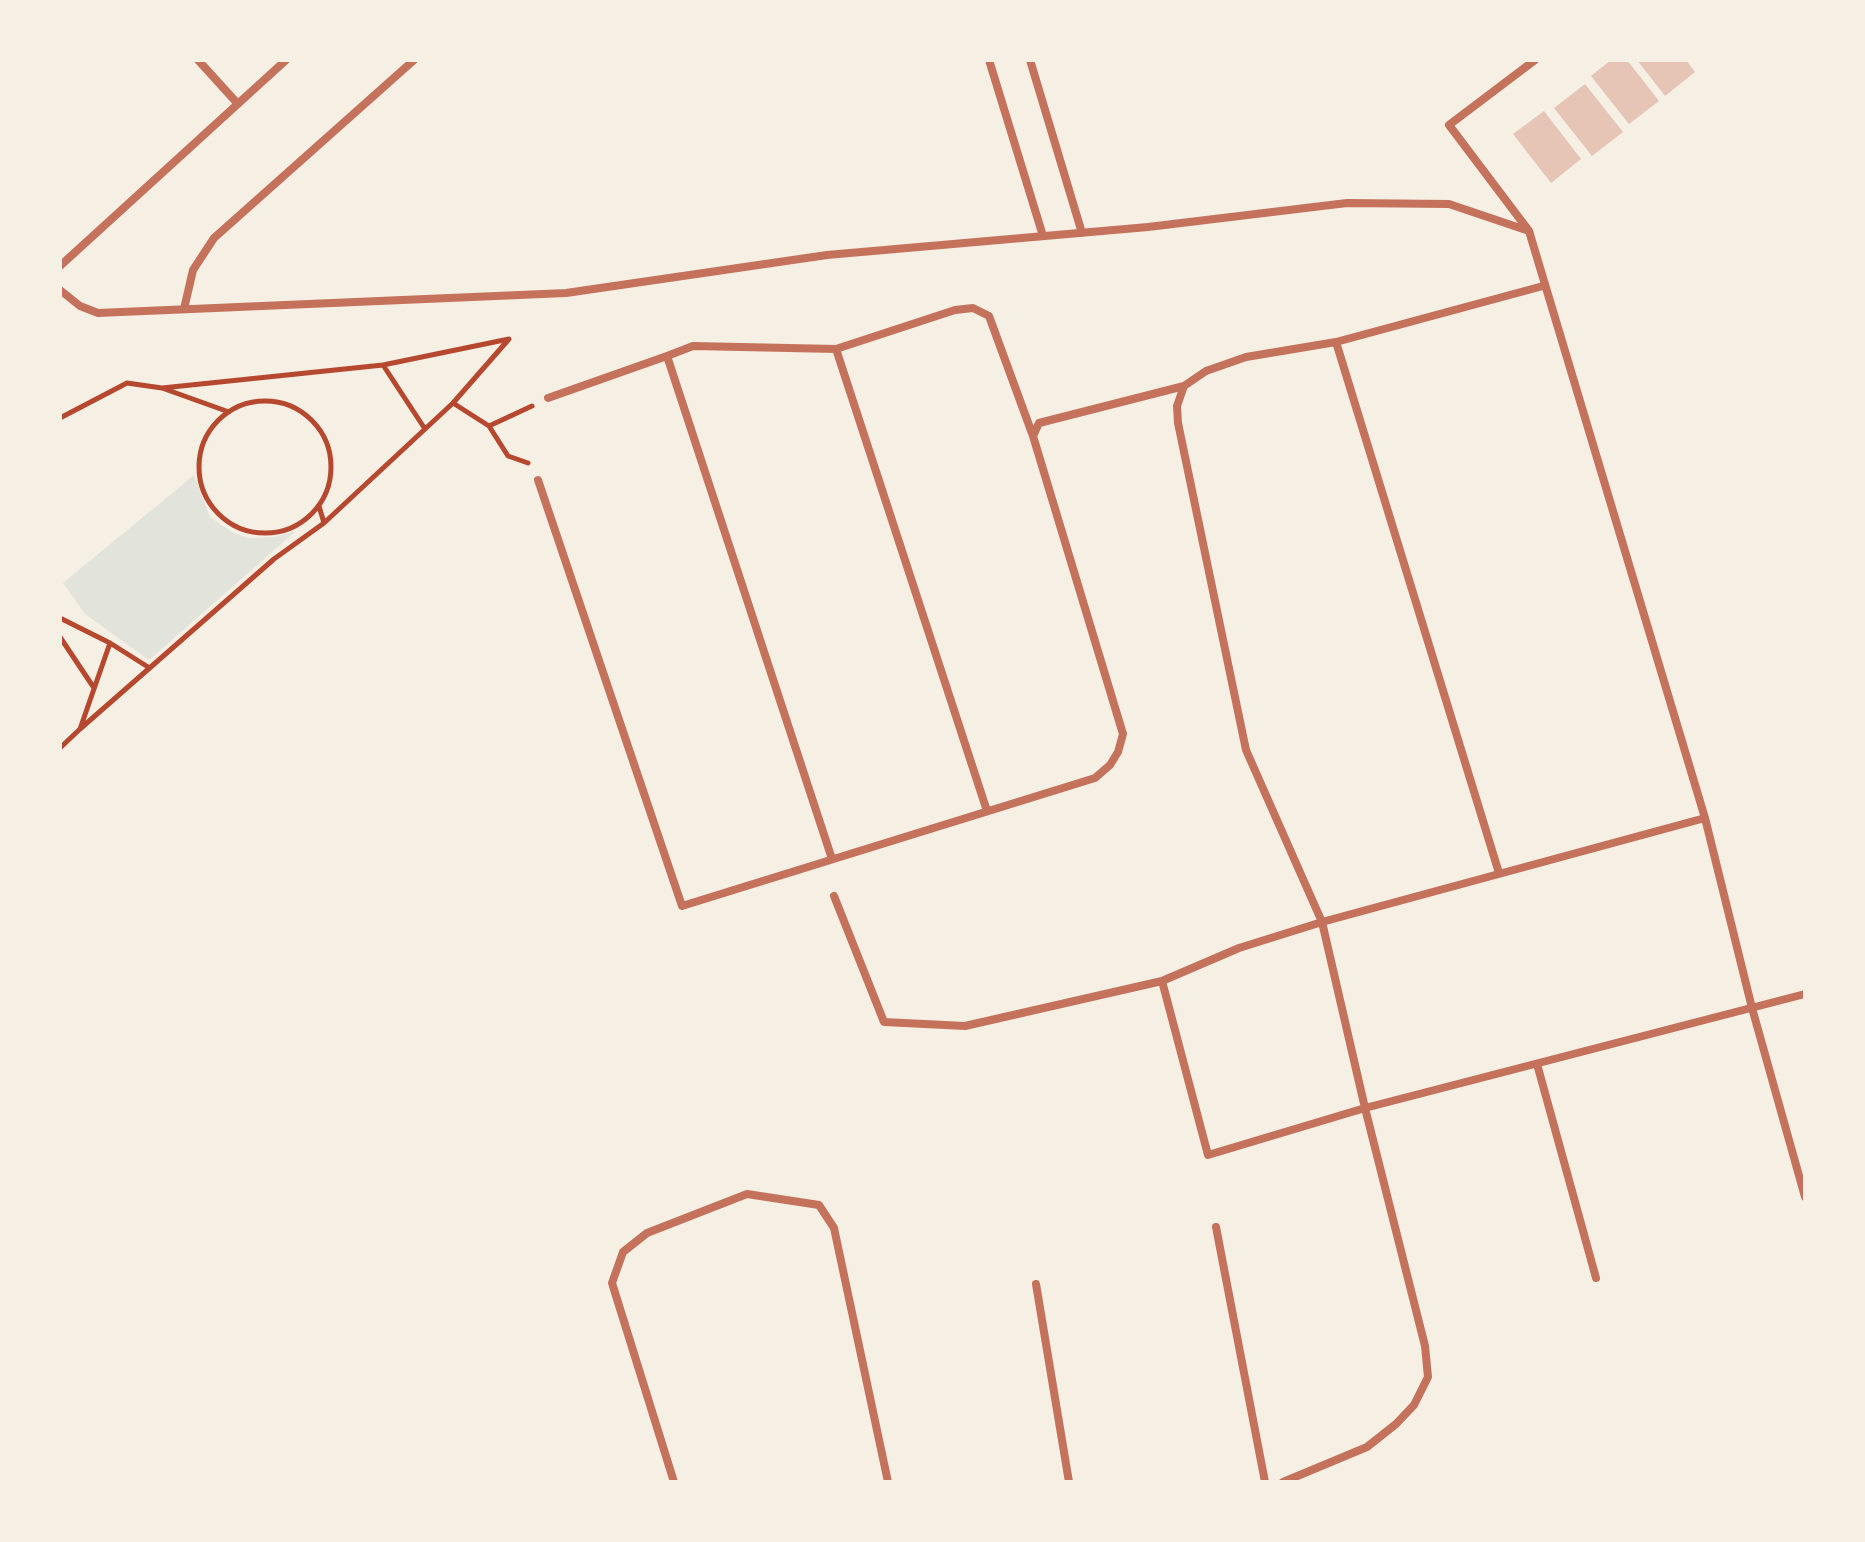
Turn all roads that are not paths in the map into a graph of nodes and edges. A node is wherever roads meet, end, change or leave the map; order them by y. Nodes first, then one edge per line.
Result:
1 (198, 60) edge
2 (286, 60) edge
3 (414, 60) edge
4 (989, 60) edge
5 (1030, 60) edge
6 (1535, 60) edge
7 (238, 104) junction
8 (1529, 231) junction
9 (1082, 233) junction
10 (1043, 236) junction
11 (60, 266) edge
12 (1543, 286) junction
13 (60, 290) edge
14 (184, 309) junction
15 (1336, 342) junction
16 (836, 349) junction
17 (667, 356) junction
18 (1184, 386) junction
19 (548, 398) road end
20 (1033, 436) junction
21 (538, 480) road end
22 (987, 811) junction
23 (1705, 818) junction
24 (832, 859) junction
25 (1499, 873) junction
26 (834, 896) dead end
27 (1322, 922) junction
28 (1162, 981) junction
29 (1805, 994) edge
30 (1752, 1008) junction
31 (1537, 1064) junction
32 (1365, 1108) junction
33 (1805, 1197) edge
34 (1216, 1227) dead end
35 (1596, 1278) dead end
36 (1036, 1284) dead end
37 (674, 1482) edge
38 (888, 1482) edge
39 (1069, 1482) edge
40 (1265, 1482) edge
41 (1283, 1482) edge

1 - 7 street
2 - 7 street
3 - 14 street
4 - 10 street
5 - 9 street
6 - 8 street
7 - 11 street
8 - 9 street
8 - 12 street
9 - 10 street
10 - 14 street
12 - 15 street
12 - 23 street
13 - 14 street
15 - 18 street
15 - 25 street
16 - 17 street
16 - 20 street
16 - 22 street
17 - 19 street
17 - 24 street
18 - 20 street
18 - 27 street
20 - 22 street
21 - 24 street
22 - 24 street
23 - 25 street
23 - 30 street
25 - 27 street
26 - 28 street
27 - 28 street
27 - 32 street
28 - 32 street
29 - 30 street
30 - 31 street
30 - 33 street
31 - 32 street
31 - 35 street
32 - 41 street
34 - 40 street
36 - 39 street
37 - 38 street

